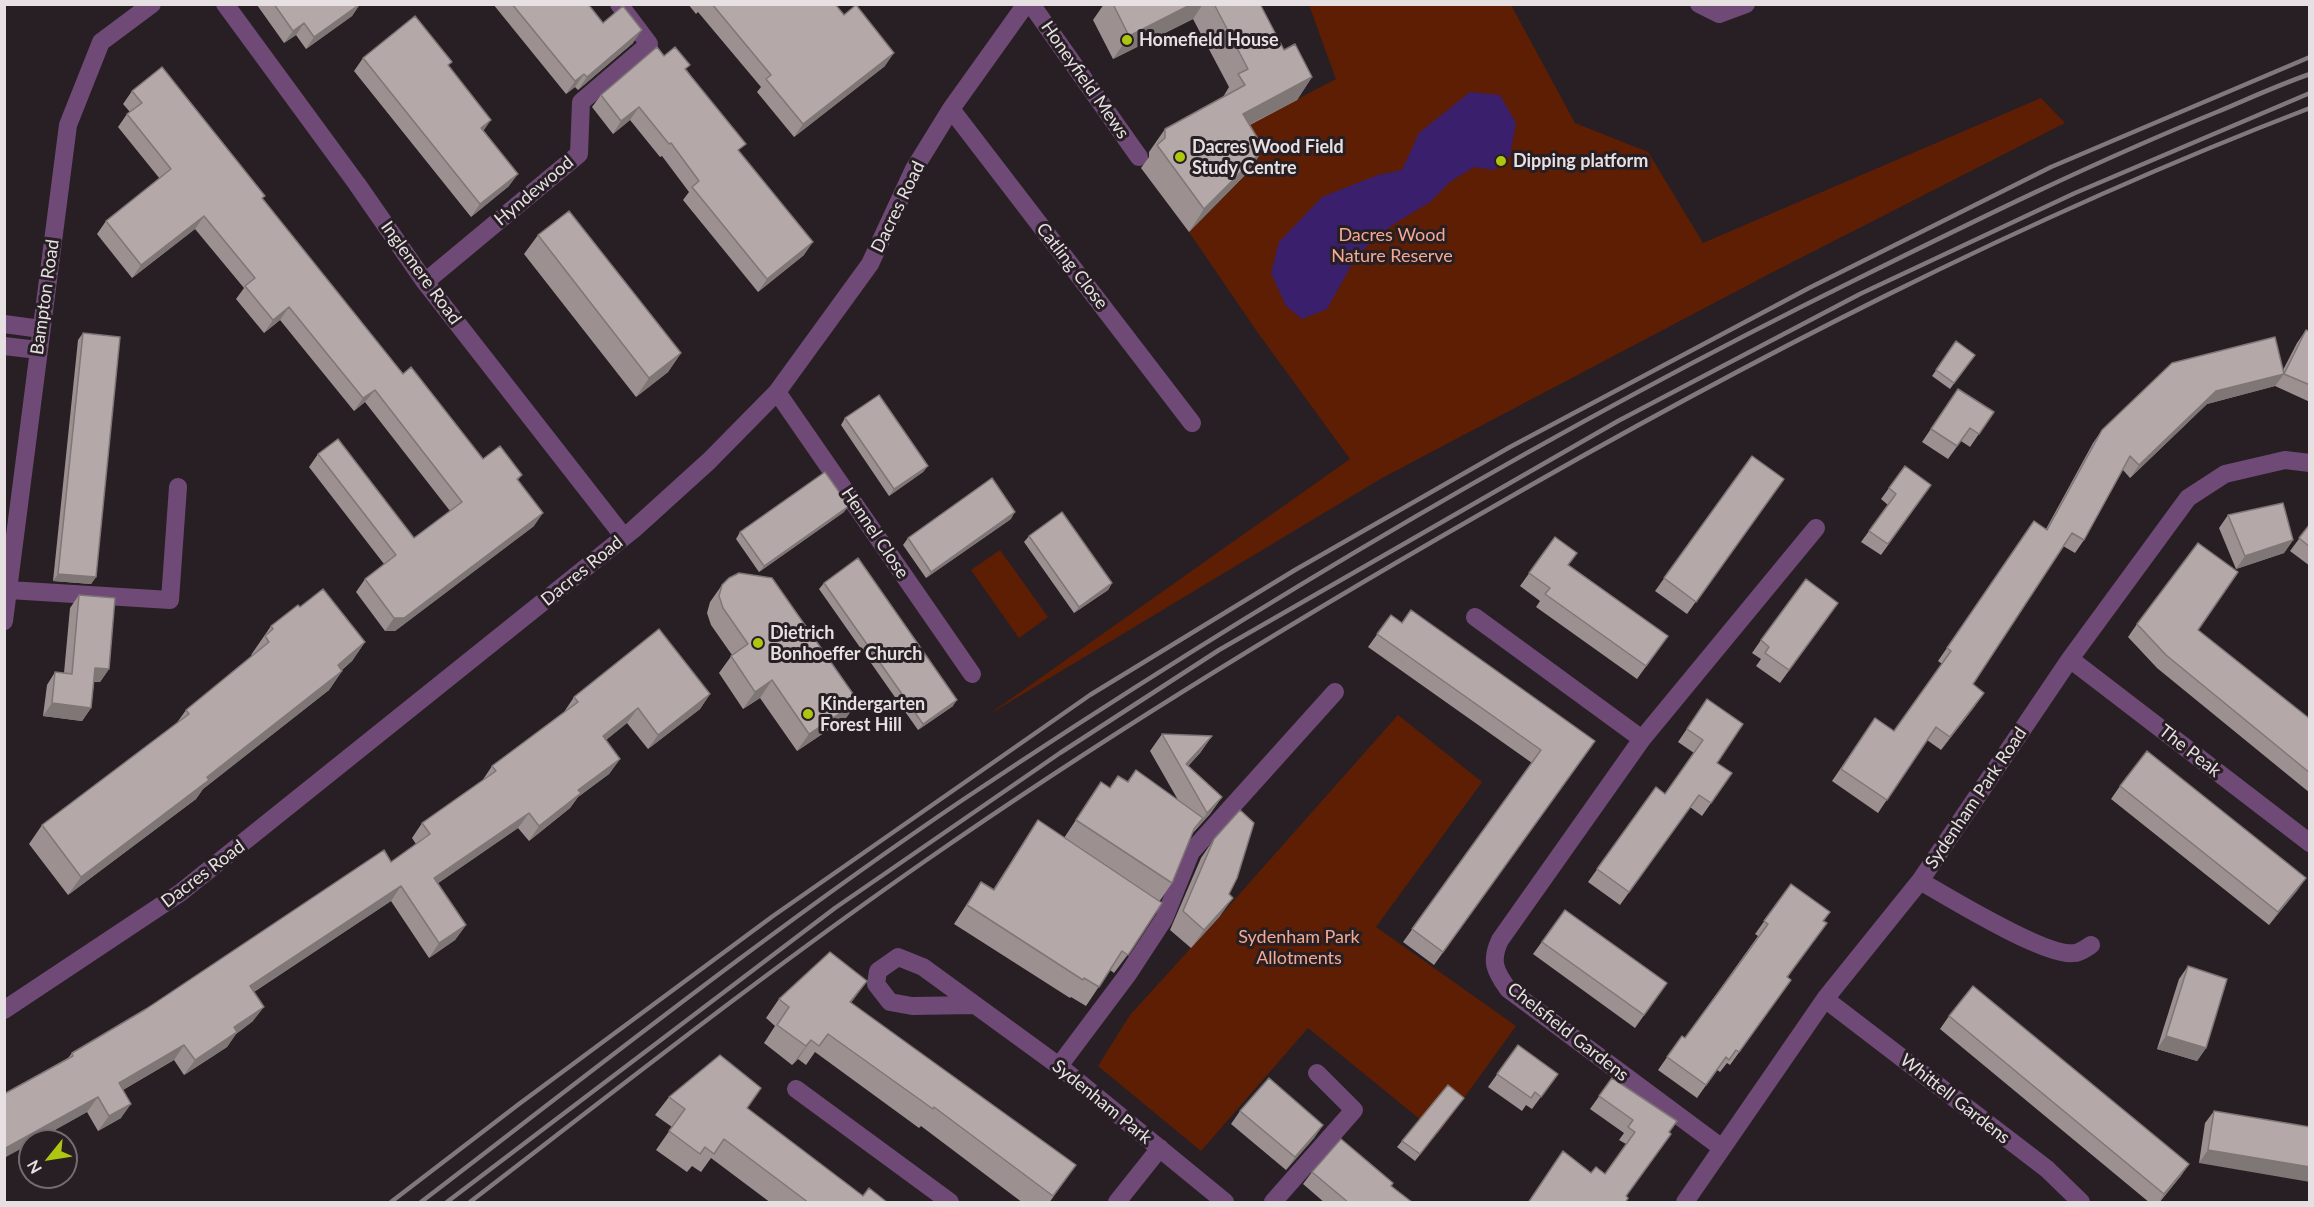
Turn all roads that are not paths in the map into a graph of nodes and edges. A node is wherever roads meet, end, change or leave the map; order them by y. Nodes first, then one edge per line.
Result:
1 (152, 4) edge
2 (225, 4) edge
3 (618, 4) edge
4 (1031, 4) edge
5 (1699, 4) edge
6 (1746, 4) edge
7 (1018, 8) edge
8 (951, 109) junction
9 (1139, 157) dead end
10 (425, 282) junction
11 (4, 324) edge
12 (41, 329) junction
13 (4, 346) edge
14 (38, 350) junction
15 (777, 392) junction
16 (1192, 423) dead end
17 (2310, 463) edge
18 (178, 487) dead end
19 (1816, 528) dead end
20 (624, 537) junction
21 (9, 590) junction
22 (1475, 617) dead end
23 (4, 621) edge
24 (2070, 659) junction
25 (972, 674) dead end
26 (1335, 692) dead end
27 (1642, 739) junction
28 (2310, 843) edge
29 (1920, 881) junction
30 (1145, 907) edge
31 (1164, 919) junction
32 (2091, 945) dead end
33 (1825, 999) junction
34 (975, 1005) junction
35 (4, 1010) edge
36 (1059, 1066) junction
37 (1317, 1074) dead end
38 (796, 1089) dead end
39 (1160, 1148) junction
40 (1722, 1148) junction
41 (950, 1203) edge
42 (1117, 1203) edge
43 (1225, 1203) edge
44 (1273, 1203) edge
45 (1686, 1203) edge
46 (2080, 1203) edge

1 - 12 street, Bampton Road
2 - 10 street, Inglemere Road
3 - 10 street, Hyndewood
4 - 9 street, Honeyfield Mews
5 - 6 street
7 - 8 street, Dacres Road
8 - 15 street, Dacres Road
8 - 16 street, Catling Close
10 - 20 street, Inglemere Road
11 - 12 street
12 - 14 street, Bampton Road
13 - 14 street
14 - 21 street, Bampton Road
15 - 20 street, Dacres Road
15 - 25 street, Hennel Close
17 - 24 street, Sydenham Park Road
18 - 21 street
19 - 27 street, Chelsfield Gardens
20 - 35 street, Dacres Road
21 - 23 street, Bampton Road
22 - 27 street
24 - 28 street, The Peak
24 - 29 street, Sydenham Park Road
26 - 31 street
27 - 40 street, Chelsfield Gardens
29 - 32 street
29 - 33 street, Sydenham Park Road
30 - 31 street
31 - 36 street
33 - 40 street, Sydenham Park Road
33 - 46 street, Whittell Gardens
34 - 34 street, Sydenham Park
34 - 36 street, Sydenham Park
36 - 39 street, Sydenham Park
37 - 44 street
38 - 41 street
39 - 42 street
39 - 43 street, Sydenham Park
40 - 45 street, Sydenham Park Road

